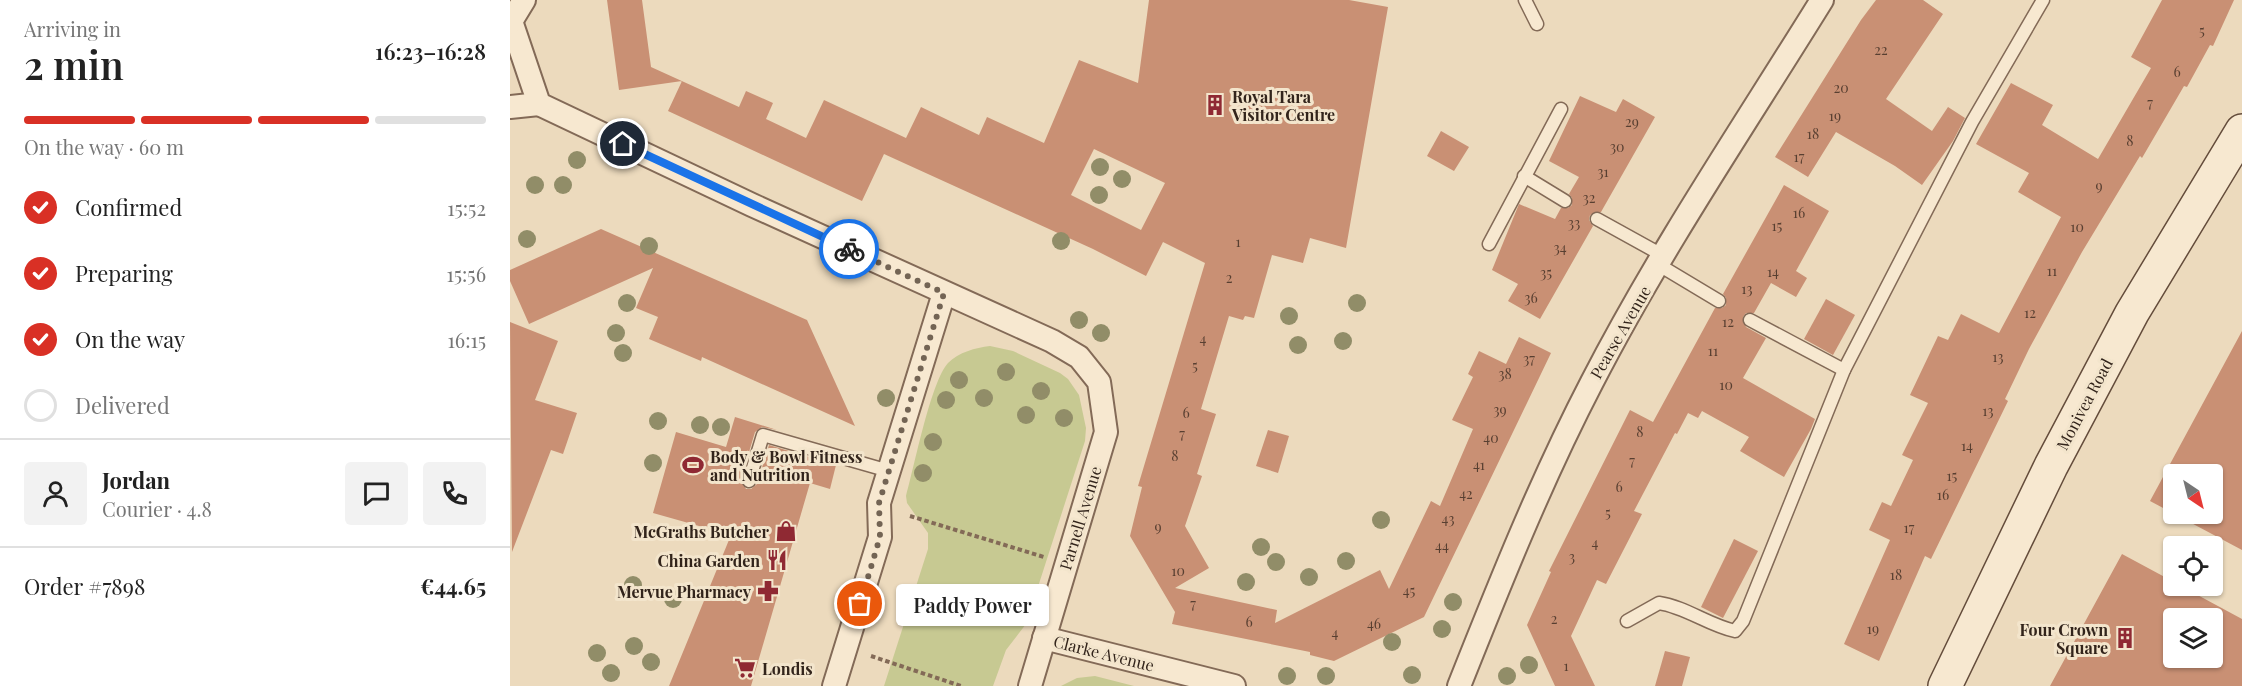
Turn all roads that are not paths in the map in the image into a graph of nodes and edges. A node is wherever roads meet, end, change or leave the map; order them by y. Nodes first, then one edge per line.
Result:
1 (524, 0) edge
2 (1525, 0) edge
3 (1822, 0) edge
4 (2043, 0) edge
5 (511, 22) edge
6 (1537, 24) dead end
7 (539, 104) junction
8 (510, 107) edge
9 (1561, 109) dead end
10 (2242, 131) edge
11 (1524, 176) junction
12 (1565, 201) dead end
13 (1597, 219) dead end
14 (1489, 244) dead end
15 (1662, 260) junction
16 (944, 293) junction
17 (1719, 301) dead end
18 (1750, 320) dead end
19 (1844, 370) junction
20 (889, 471) junction
21 (749, 481) dead end
22 (1627, 621) dead end
23 (1044, 638) junction
24 (834, 686) edge
25 (1030, 686) edge
26 (1234, 686) edge
27 (1459, 686) edge
28 (1945, 686) edge

1 - 5 street
2 - 6 lane
3 - 15 street, Pearse Avenue
4 - 19 lane
5 - 7 street
7 - 8 street
7 - 16 street
9 - 11 lane
10 - 28 main road, Monivea Road
11 - 12 lane
11 - 14 lane
13 - 15 lane
15 - 17 lane
15 - 27 street, Pearse Avenue
16 - 20 street
16 - 23 street, Parnell Avenue
18 - 19 lane
19 - 22 lane
20 - 21 lane
20 - 24 street
23 - 25 street, Parnell Avenue
23 - 26 street, Clarke Avenue

